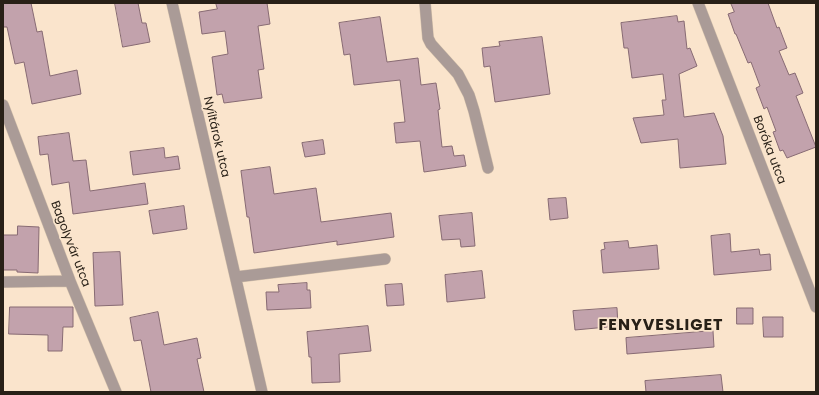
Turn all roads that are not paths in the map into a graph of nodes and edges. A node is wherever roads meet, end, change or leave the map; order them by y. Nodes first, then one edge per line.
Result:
1 (172, 3) edge
2 (425, 3) edge
3 (698, 3) edge
4 (3, 105) edge
5 (488, 168) dead end
6 (385, 259) dead end
7 (236, 277) junction
8 (70, 281) junction
9 (3, 282) edge
10 (816, 307) edge
11 (116, 392) edge
12 (262, 392) edge

1 - 7 street, Nyíltárok utca
2 - 5 street
3 - 10 street, Boróka utca
4 - 8 street, Bagolyvár utca
6 - 7 street
7 - 12 street, Nyíltárok utca
8 - 9 street
8 - 11 street, Bagolyvár utca

